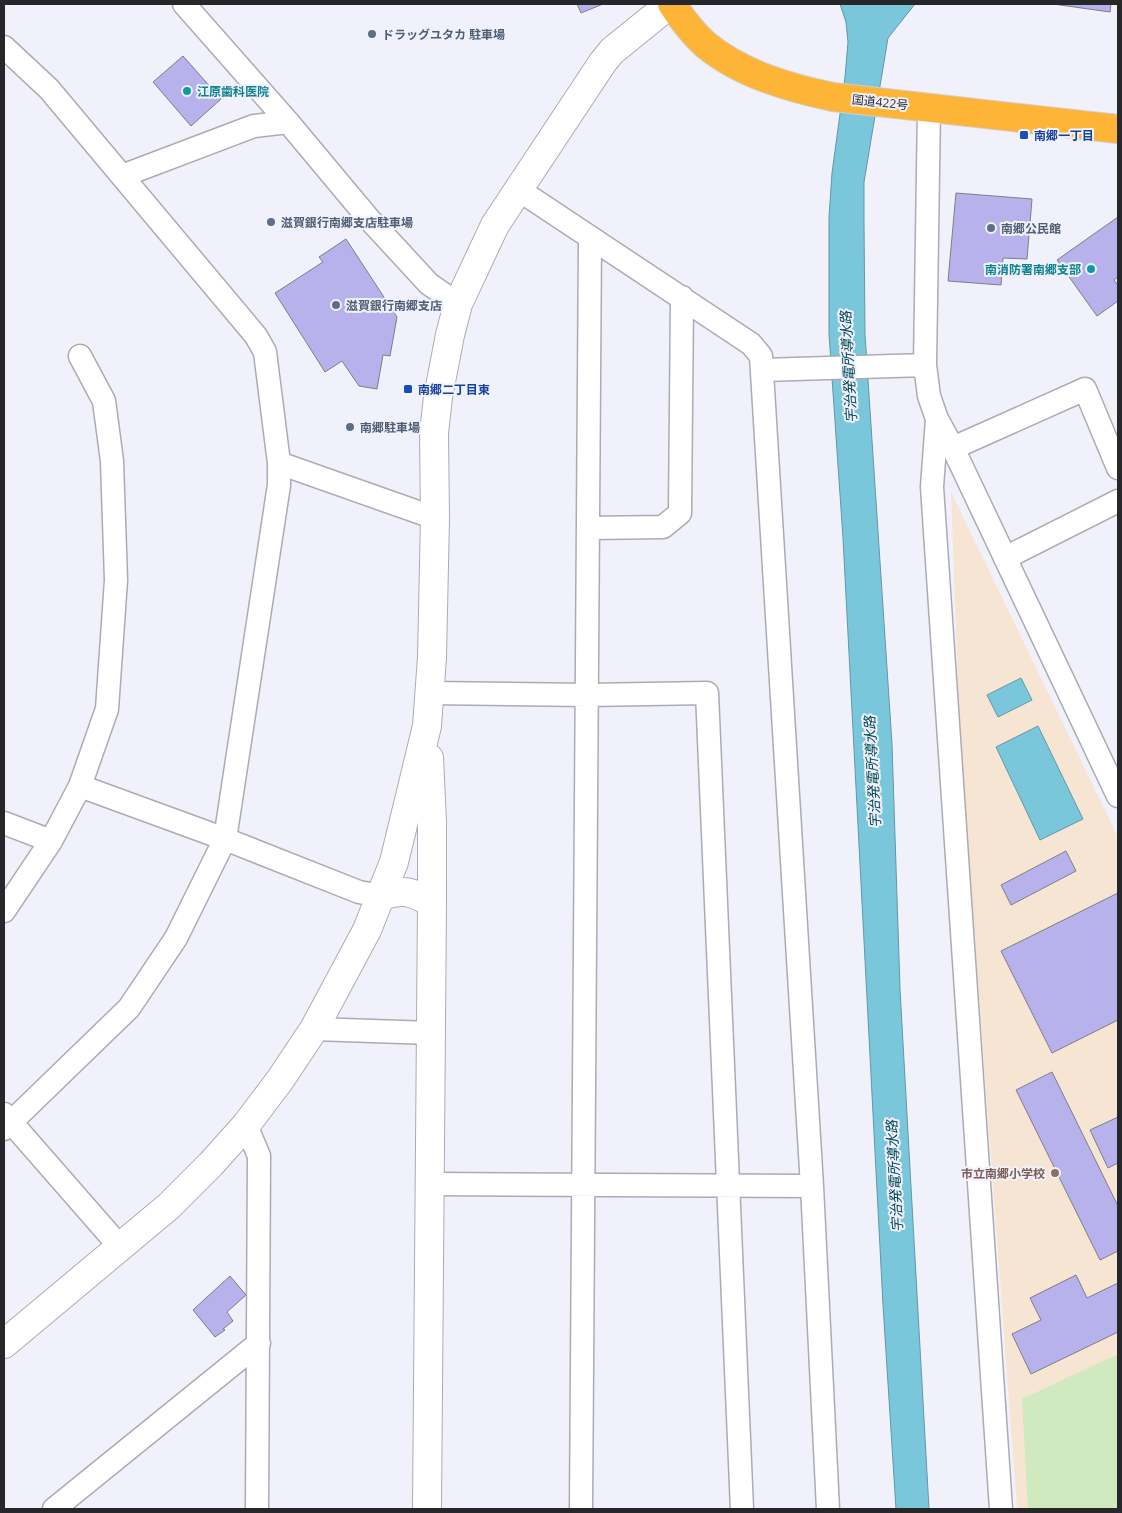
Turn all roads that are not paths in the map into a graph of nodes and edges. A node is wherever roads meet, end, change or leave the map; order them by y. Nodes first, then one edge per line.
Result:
1 (184, 4) edge
2 (671, 4) edge
3 (4, 47) edge
4 (929, 107) junction
5 (288, 122) junction
6 (1118, 129) edge
7 (122, 176) junction
8 (519, 190) junction
9 (590, 237) junction
10 (682, 298) junction
11 (458, 304) junction
12 (80, 356) dead end
13 (925, 365) junction
14 (763, 370) junction
15 (937, 420) junction
16 (953, 448) junction
17 (279, 463) junction
18 (1118, 468) edge
19 (1118, 501) edge
20 (435, 518) junction
21 (589, 528) junction
22 (1005, 558) junction
23 (430, 693) junction
24 (588, 696) junction
25 (427, 726) junction
26 (80, 786) junction
27 (1118, 796) edge
28 (4, 823) edge
29 (225, 839) junction
30 (51, 841) junction
31 (381, 896) junction
32 (432, 903) junction
33 (4, 911) edge
34 (314, 1028) junction
35 (431, 1033) junction
36 (6, 1122) edge
37 (246, 1125) junction
38 (430, 1184) junction
39 (584, 1185) junction
40 (729, 1186) junction
41 (812, 1186) junction
42 (120, 1248) junction
43 (259, 1342) junction
44 (4, 1344) edge
45 (54, 1509) edge
46 (257, 1509) edge
47 (426, 1509) edge
48 (581, 1509) edge
49 (742, 1509) edge
50 (828, 1509) edge
51 (1001, 1509) edge

1 - 5 street
2 - 4 highway, 国道422号
2 - 8 street
3 - 7 street
4 - 6 highway, 国道422号
4 - 13 street
5 - 7 street
5 - 11 street
7 - 17 street
8 - 9 street
8 - 11 street
9 - 10 street
9 - 21 street
10 - 14 street
10 - 21 street
11 - 20 street
12 - 26 street
13 - 14 street
13 - 15 street
14 - 41 street
15 - 16 street
15 - 51 street
16 - 18 street
16 - 22 street
17 - 20 street
17 - 29 street
19 - 22 street
20 - 23 street
21 - 24 street
22 - 27 street
23 - 24 street
23 - 25 street
24 - 39 street
24 - 40 street
25 - 31 street
25 - 32 street
26 - 29 street
26 - 30 street
28 - 30 street
29 - 31 street
29 - 36 street
30 - 33 street
31 - 32 street
31 - 34 street
32 - 35 street
34 - 35 street
34 - 37 street
35 - 38 street
36 - 42 street
37 - 42 street
37 - 43 street
38 - 39 street
38 - 47 street
39 - 40 street
39 - 48 street
40 - 41 street
40 - 49 street
41 - 50 street
42 - 44 street
43 - 45 street
43 - 46 street

